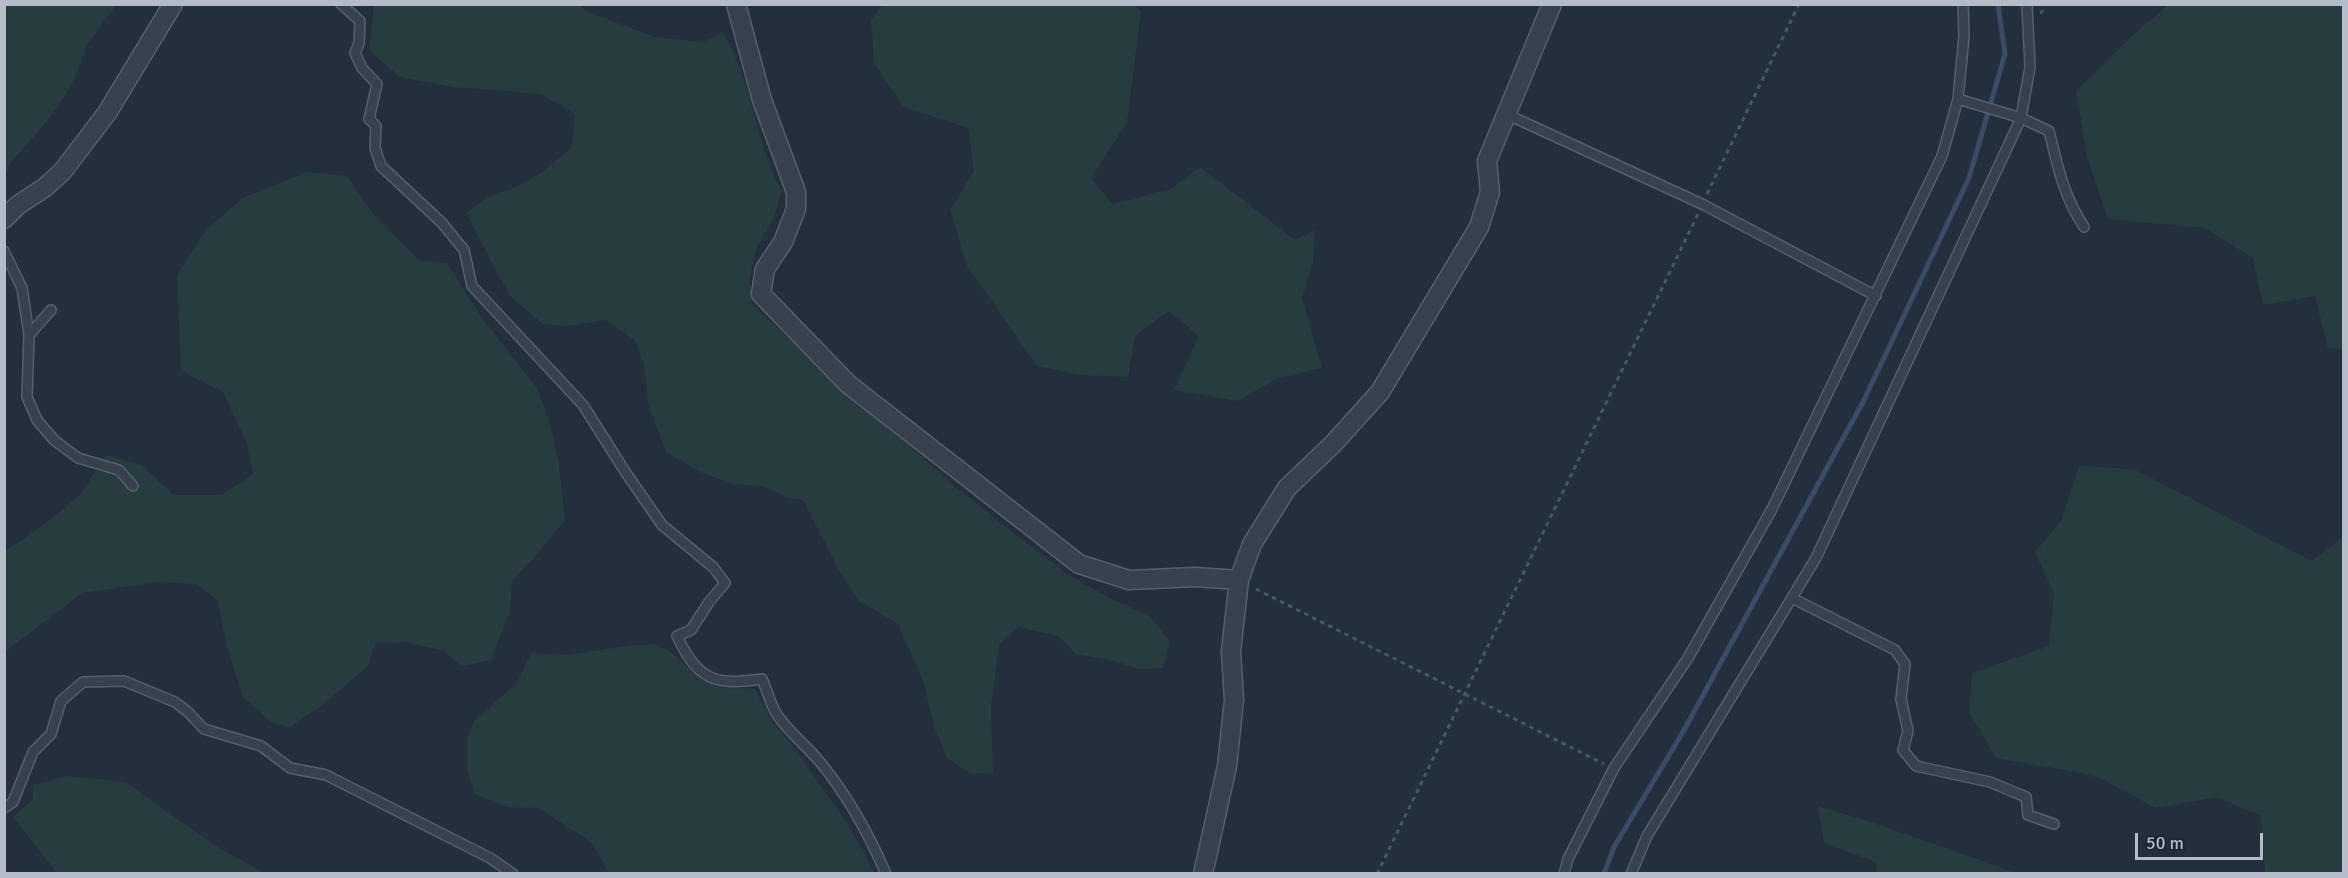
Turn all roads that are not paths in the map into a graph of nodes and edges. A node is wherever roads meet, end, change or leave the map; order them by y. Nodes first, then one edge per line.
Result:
1 (173, 4) edge
2 (341, 4) edge
3 (736, 4) edge
4 (1552, 4) edge
5 (1963, 4) edge
6 (2027, 4) edge
7 (1958, 99) junction
8 (1506, 114) junction
9 (2021, 118) junction
10 (4, 219) edge
11 (2084, 227) dead end
12 (4, 251) edge
13 (1876, 296) junction
14 (51, 310) dead end
15 (29, 335) junction
16 (133, 486) dead end
17 (1239, 580) junction
18 (1792, 598) junction
19 (4, 808) edge
20 (2054, 824) dead end
21 (513, 873) edge
22 (886, 873) edge
23 (1203, 873) edge
24 (1564, 873) edge
25 (1631, 873) edge

1 - 10 street
2 - 22 lane
3 - 17 street
4 - 8 street
5 - 7 lane
6 - 9 lane
7 - 9 lane
7 - 13 lane
8 - 13 lane
8 - 17 street
9 - 11 lane
9 - 18 lane
12 - 15 lane
13 - 24 lane
14 - 15 lane
15 - 16 lane
17 - 23 street
18 - 20 lane
18 - 25 lane
19 - 21 lane

